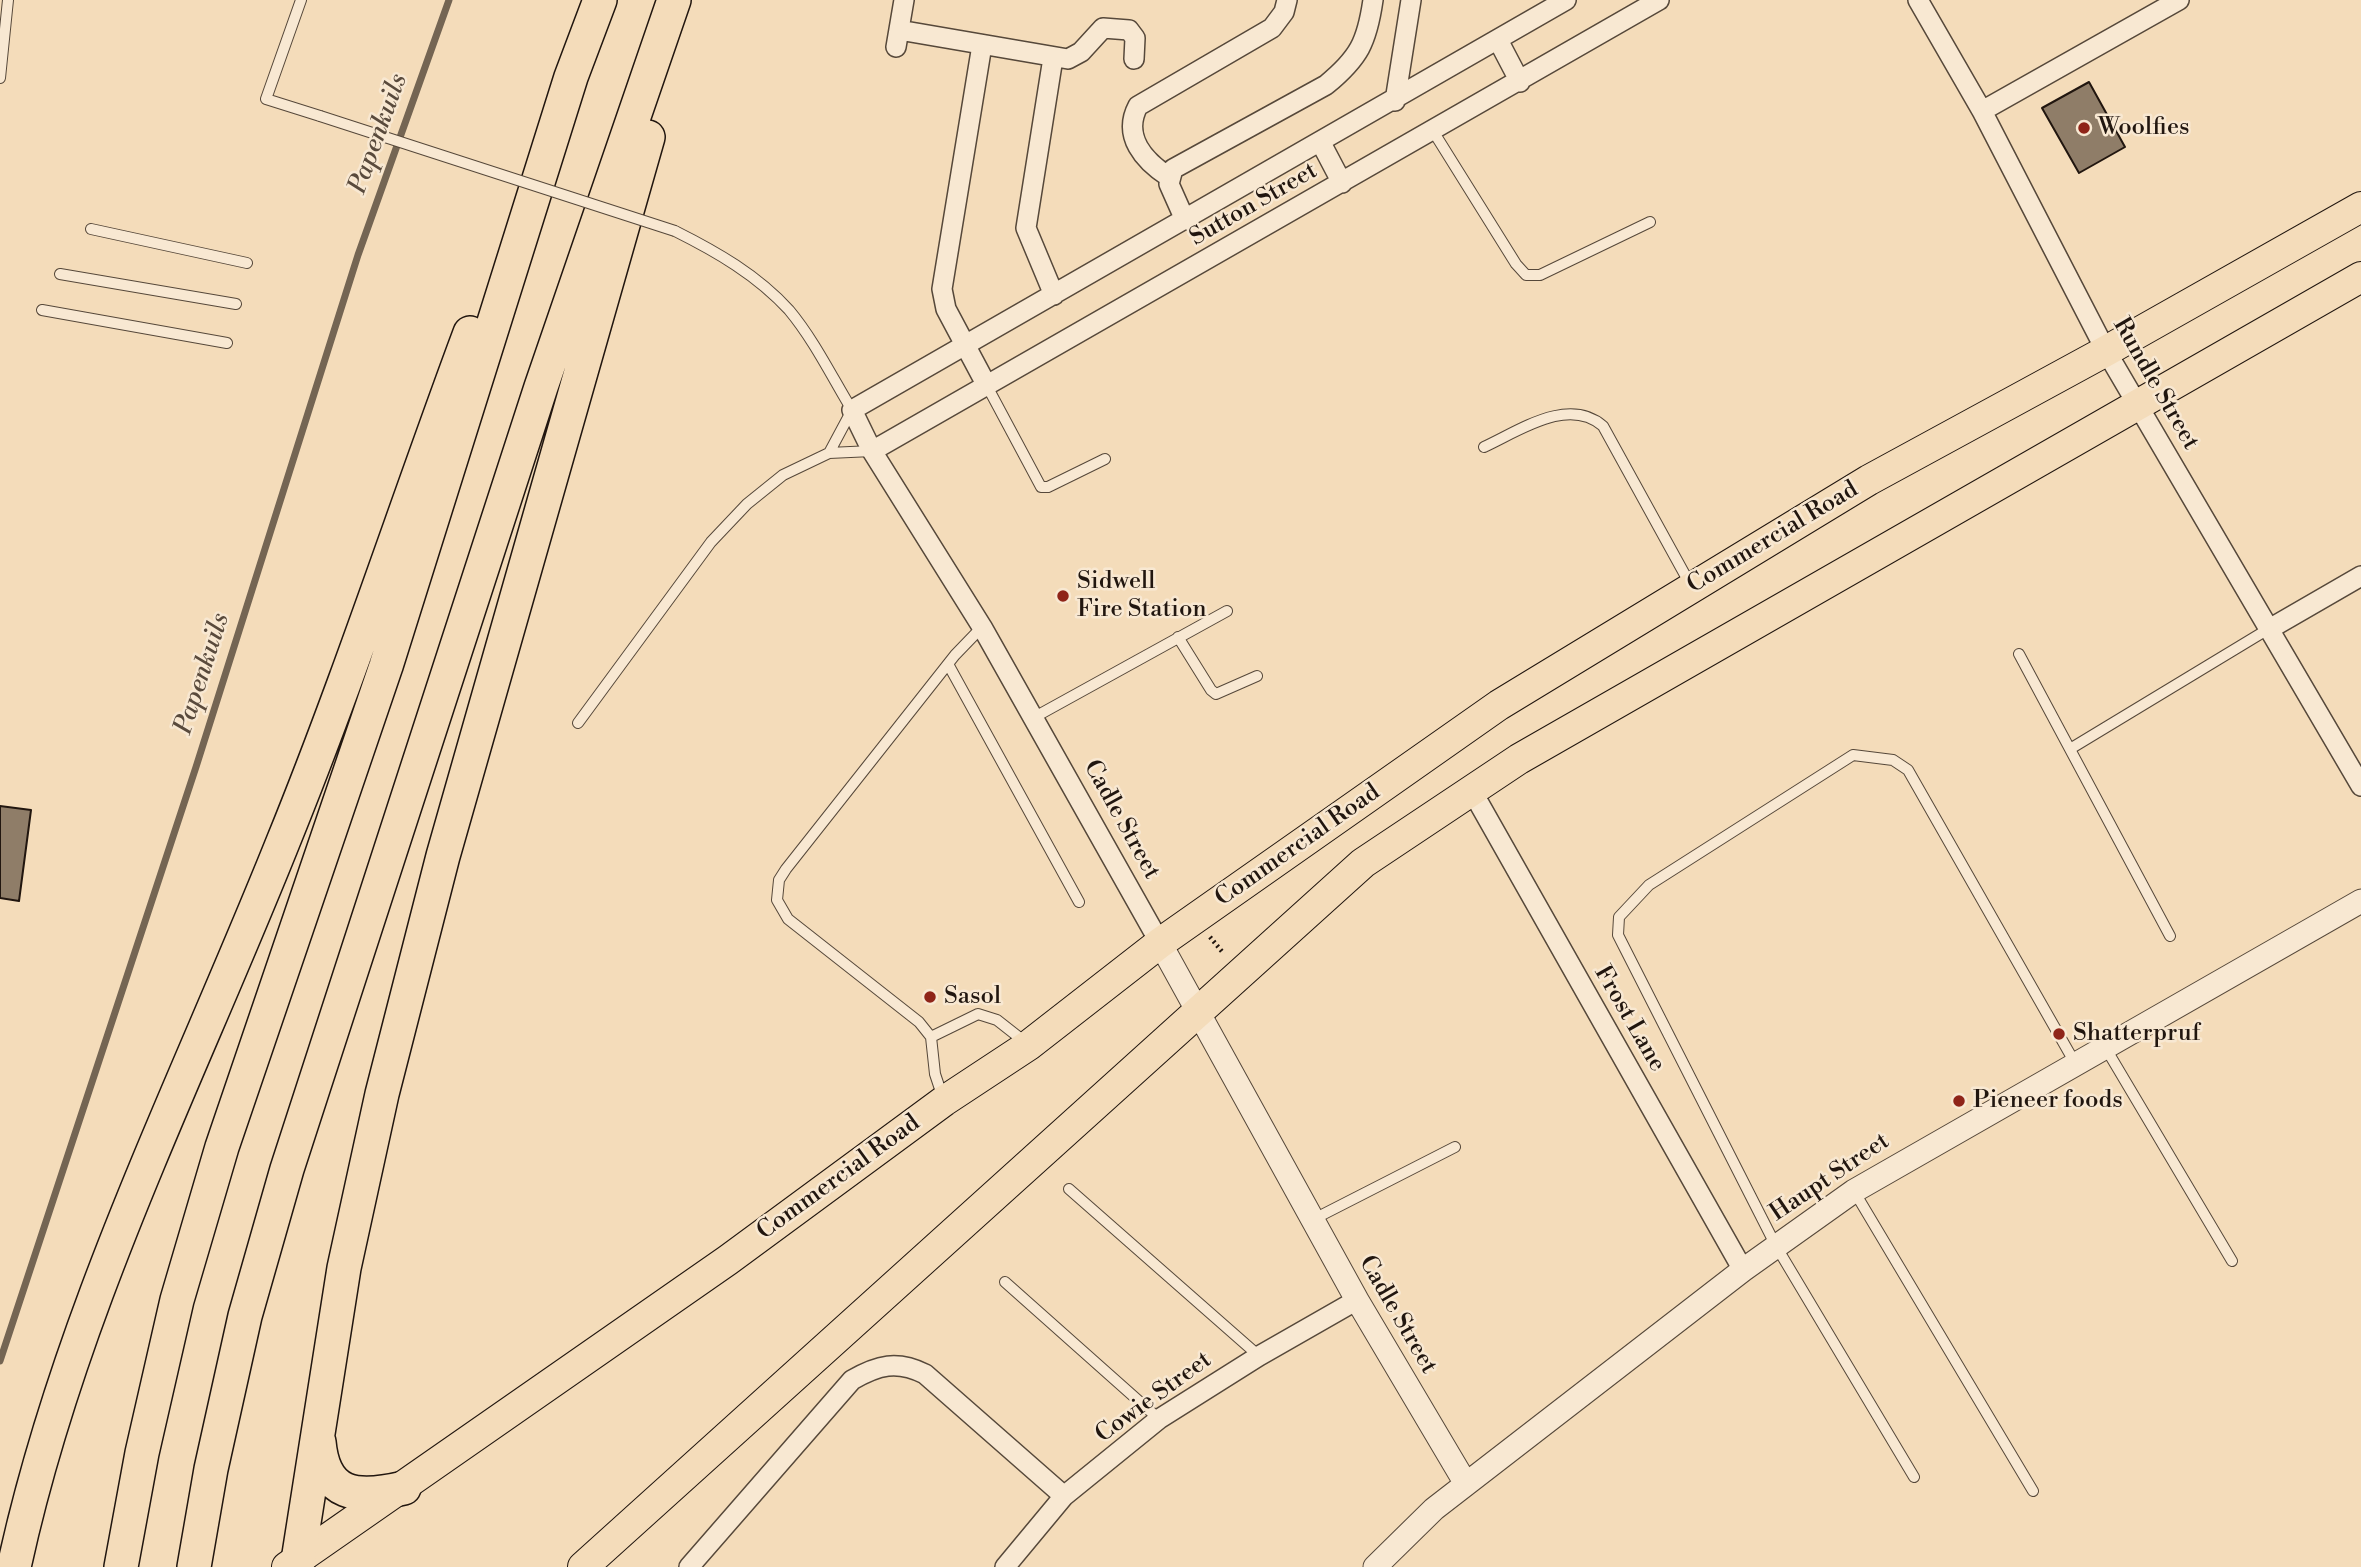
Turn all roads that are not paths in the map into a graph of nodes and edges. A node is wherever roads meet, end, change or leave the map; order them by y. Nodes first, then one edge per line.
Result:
1 (8, 0) edge
2 (301, 0) edge
3 (600, 0) edge
4 (674, 0) edge
5 (685, 0) edge
6 (904, 0) edge
7 (1287, 0) edge
8 (1373, 0) edge
9 (1410, 0) edge
10 (1566, 0) edge
11 (1659, 0) edge
12 (1918, 0) edge
13 (2179, 0) edge
14 (1498, 40) junction
15 (982, 45) junction
16 (1053, 58) junction
17 (1134, 59) dead end
18 (571, 77) junction
19 (0, 78) edge
20 (1520, 82) junction
21 (1395, 101) junction
22 (1982, 111) junction
23 (1433, 131) junction
24 (1321, 143) junction
25 (1169, 177) junction
26 (1342, 183) junction
27 (2361, 207) edge
28 (1185, 220) junction
29 (1650, 222) dead end
30 (91, 229) dead end
31 (247, 263) dead end
32 (60, 274) dead end
33 (2361, 277) edge
34 (1054, 295) junction
35 (236, 304) dead end
36 (42, 310) dead end
37 (227, 342) dead end
38 (965, 346) junction
39 (2106, 351) junction
40 (987, 386) junction
41 (2138, 402) junction
42 (852, 410) junction
43 (1484, 447) dead end
44 (872, 451) junction
45 (829, 453) junction
46 (1105, 460) dead end
47 (2361, 576) edge
48 (1692, 587) junction
49 (1227, 611) dead end
50 (982, 627) junction
51 (2271, 628) junction
52 (1178, 637) junction
53 (2019, 654) dead end
54 (948, 664) junction
55 (1257, 676) dead end
56 (1033, 718) junction
57 (578, 723) dead end
58 (2070, 749) junction
59 (2361, 786) edge
60 (1472, 792) junction
61 (2361, 901) edge
62 (1079, 902) dead end
63 (2170, 936) dead end
64 (1160, 943) junction
65 (1198, 1013) junction
66 (932, 1037) junction
67 (1029, 1045) junction
68 (2105, 1046) junction
69 (2076, 1063) junction
70 (944, 1101) junction
71 (1455, 1147) dead end
72 (1069, 1189) dead end
73 (1854, 1191) junction
74 (1312, 1220) junction
75 (1776, 1246) junction
76 (2232, 1261) dead end
77 (1743, 1270) junction
78 (1005, 1282) dead end
79 (1357, 1300) junction
80 (1259, 1356) junction
81 (1159, 1419) junction
82 (317, 1429) junction
83 (1914, 1477) dead end
84 (1466, 1484) junction
85 (404, 1488) junction
86 (2033, 1491) dead end
87 (1064, 1496) junction
88 (294, 1565) edge
89 (14, 1567) edge
90 (121, 1567) edge
91 (194, 1567) edge
92 (583, 1567) edge
93 (689, 1567) edge
94 (1005, 1567) edge
95 (1375, 1567) edge

1 - 19 lane
2 - 42 lane, Cadle Street, bridge
3 - 18 highway
4 - 91 highway
5 - 82 highway
6 - 15 street
7 - 25 street
8 - 25 street
9 - 21 street
10 - 14 street, Sutton Street
11 - 20 street, Sutton Street
12 - 22 street, Rundle Street
13 - 22 street
14 - 20 street
14 - 21 street, Sutton Street
15 - 16 street
15 - 38 street
16 - 17 street
16 - 34 street
18 - 89 highway
18 - 90 highway
20 - 23 street, Sutton Street
21 - 24 street, Sutton Street
22 - 39 street, Rundle Street
23 - 26 street, Sutton Street
23 - 29 lane
24 - 26 street
24 - 28 street, Sutton Street
25 - 28 street
26 - 40 street, Sutton Street
27 - 39 main road, Commercial Road
28 - 34 street, Sutton Street
30 - 31 lane
32 - 35 lane
33 - 41 main road, Commercial Road
34 - 38 street, Sutton Street
36 - 37 lane
38 - 40 street
38 - 42 street, Sutton Street
39 - 41 street, Rundle Street
39 - 48 main road, Commercial Road
40 - 44 street, Sutton Street
40 - 46 lane
41 - 51 street, Rundle Street
41 - 60 main road, Commercial Road
42 - 44 street, Cadle Street
42 - 45 lane
43 - 48 lane
44 - 45 lane
44 - 50 street, Cadle Street
45 - 57 lane
47 - 51 street
48 - 64 main road, Commercial Road
49 - 52 lane
50 - 54 lane
50 - 56 street, Cadle Street
51 - 58 lane
51 - 59 street, Rundle Street
52 - 55 lane
52 - 56 lane
53 - 58 lane
54 - 62 lane
54 - 66 lane
56 - 64 street, Cadle Street
58 - 63 lane
60 - 65 main road, Commercial Road
60 - 77 street, Frost Lane
61 - 68 street, Haupt Street
64 - 65 street, Cadle Street
64 - 67 main road, Commercial Road
65 - 74 street, Cadle Street
65 - 92 main road, Commercial Road
66 - 67 lane
66 - 70 lane
67 - 70 main road, Commercial Road
68 - 69 street, Haupt Street
68 - 76 lane
69 - 73 street, Haupt Street
69 - 75 lane
70 - 85 main road, Commercial Road
71 - 74 lane
72 - 80 lane
73 - 75 street, Haupt Street
73 - 86 lane
74 - 79 street, Cadle Street
75 - 77 street, Haupt Street
75 - 83 lane
77 - 84 street, Haupt Street
78 - 81 lane
79 - 80 street, Cowie Street
79 - 84 street, Cadle Street
80 - 81 street, Cowie Street
81 - 87 street, Cowie Street
82 - 85 highway
82 - 88 highway
84 - 95 street, Haupt Street
85 - 88 main road, Commercial Road
87 - 93 street
87 - 94 street, Cowie Street

